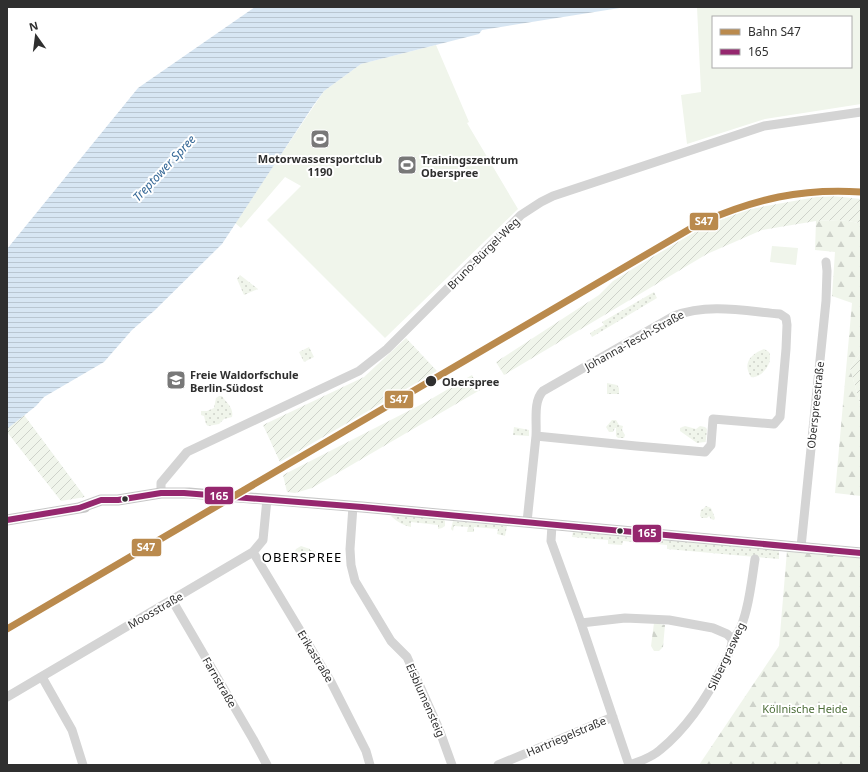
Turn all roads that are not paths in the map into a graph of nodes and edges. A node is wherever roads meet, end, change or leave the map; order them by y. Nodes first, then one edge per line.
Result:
1 (861, 112) edge
2 (826, 262) dead end
3 (536, 436) junction
4 (161, 493) junction
5 (267, 499) junction
6 (353, 506) junction
7 (7, 520) edge
8 (527, 522) junction
9 (552, 525) junction
10 (801, 547) junction
11 (253, 552) junction
12 (861, 553) edge
13 (755, 559) dead end
14 (172, 600) junction
15 (580, 623) junction
16 (732, 639) junction
17 (42, 677) junction
18 (7, 697) edge
19 (612, 717) junction
20 (83, 765) edge
21 (267, 765) edge
22 (370, 765) edge
23 (452, 765) edge
24 (498, 765) edge
25 (629, 765) edge

1 - 4 street, Bruno-Bürgel-Weg
2 - 10 street, Oberspreestraße
3 - 3 street, Johanna-Tesch-Straße
3 - 8 street, Johanna-Tesch-Straße
4 - 5 main road
4 - 7 main road
5 - 6 main road
5 - 11 street, Moosstraße
6 - 8 main road
6 - 23 street, Eisblumensteig
8 - 9 main road
9 - 10 main road
9 - 15 street
10 - 12 main road
11 - 14 street, Moosstraße
11 - 22 street, Erikastraße
13 - 16 street, Silbergrasweg
14 - 17 street, Moosstraße
14 - 21 street, Farnstraße
15 - 16 street
15 - 19 street
16 - 25 street, Silbergrasweg
17 - 18 street, Moosstraße
17 - 20 street
19 - 24 street, Hartriegelstraße
19 - 25 street

